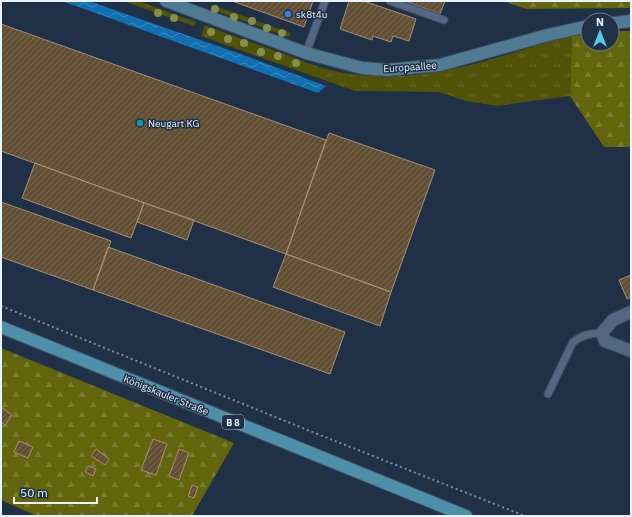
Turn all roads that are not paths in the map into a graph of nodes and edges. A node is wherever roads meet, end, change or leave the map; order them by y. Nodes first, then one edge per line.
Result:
1 (166, 1) edge
2 (325, 1) edge
3 (390, 1) edge
4 (444, 20) dead end
5 (580, 28) edge
6 (306, 53) junction
7 (631, 312) edge
8 (2, 330) edge
9 (602, 333) junction
10 (631, 351) edge
11 (548, 394) dead end
12 (466, 516) edge

1 - 6 main road, Europaallee
2 - 6 lane
3 - 4 lane
5 - 6 main road, Europaallee
7 - 9 street
8 - 12 main road, Königskauler Straße / B 8
9 - 10 street
9 - 11 lane

